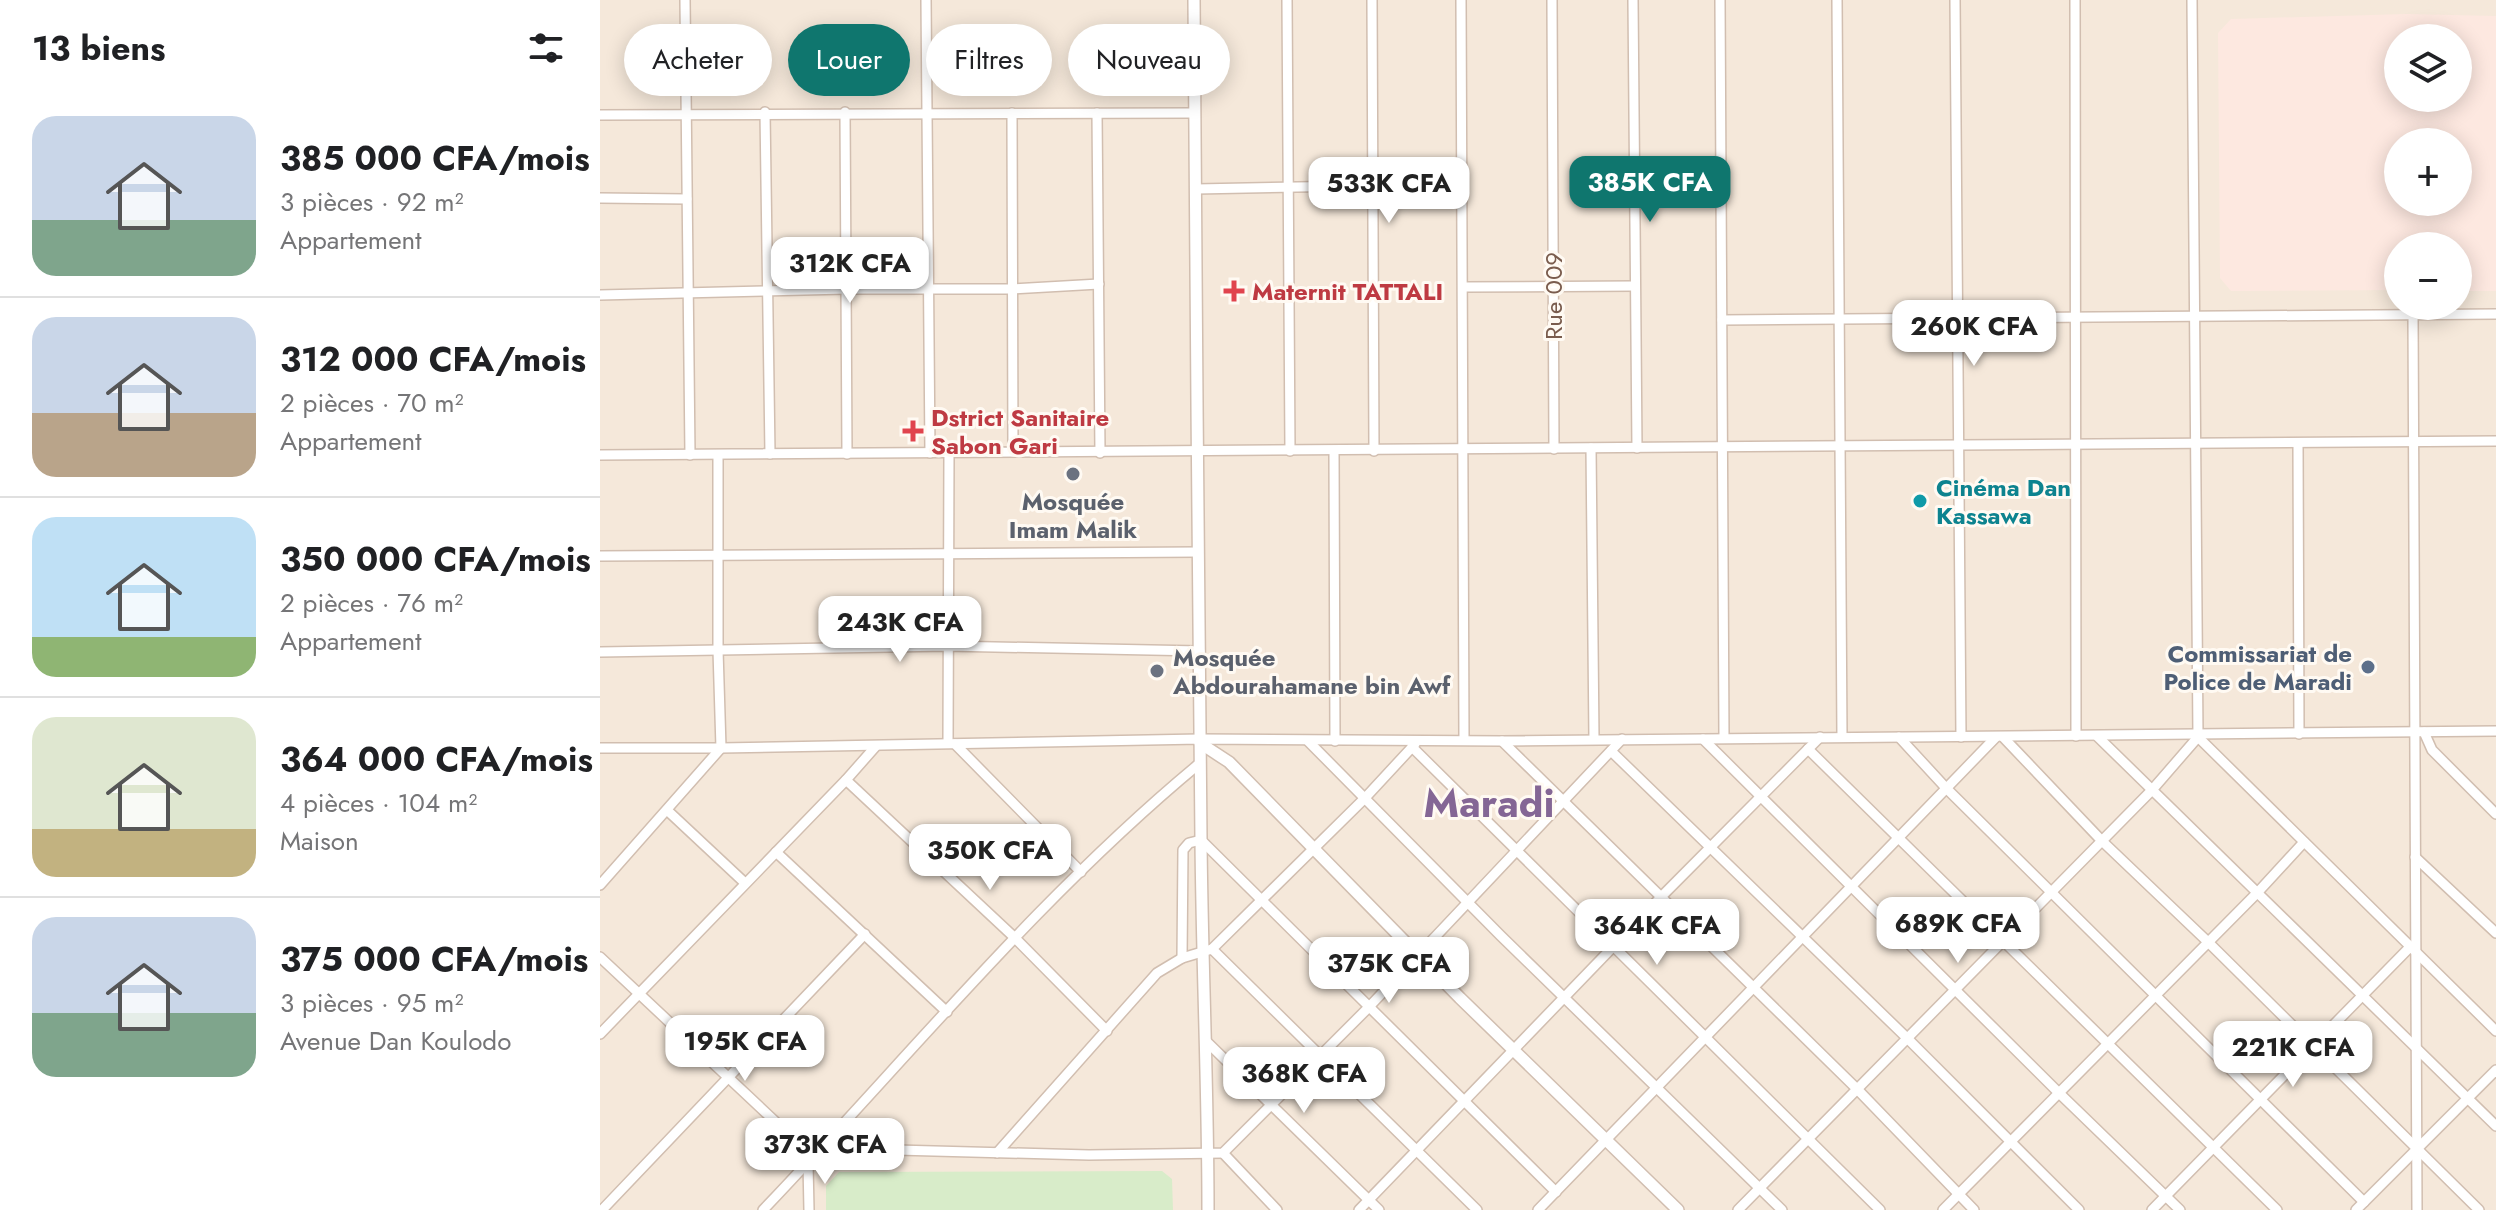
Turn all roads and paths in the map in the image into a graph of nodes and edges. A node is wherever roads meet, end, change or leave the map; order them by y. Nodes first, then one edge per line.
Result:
1 (685, 0) edge
2 (926, 0) edge
3 (1194, 0) edge
4 (1287, 0) edge
5 (1372, 0) edge
6 (1461, 0) edge
7 (1552, 0) edge
8 (1633, 0) edge
9 (1720, 0) edge
10 (1837, 0) edge
11 (1955, 0) edge
12 (2075, 0) edge
13 (2192, 0) edge
14 (765, 112) junction
15 (845, 112) junction
16 (687, 113) junction
17 (927, 113) junction
18 (1012, 113) junction
19 (1097, 113) junction
20 (1195, 113) junction
21 (600, 115) edge
22 (1461, 184) junction
23 (1373, 185) junction
24 (1286, 186) junction
25 (1196, 189) junction
26 (600, 198) edge
27 (687, 199) junction
28 (1099, 284) junction
29 (1634, 286) junction
30 (1464, 287) junction
31 (930, 288) junction
32 (1554, 288) junction
33 (846, 289) junction
34 (1013, 289) junction
35 (766, 290) junction
36 (688, 293) junction
37 (600, 295) edge
38 (2384, 314) edge
39 (2472, 314) edge
40 (2496, 314) edge
41 (1957, 317) junction
42 (2076, 317) junction
43 (2194, 317) junction
44 (1839, 319) junction
45 (1722, 320) junction
46 (2413, 320) edge
47 (2412, 440) junction
48 (2496, 441) edge
49 (2195, 443) junction
50 (2298, 443) junction
51 (2076, 445) junction
52 (1839, 446) junction
53 (1959, 446) junction
54 (1591, 448) junction
55 (1637, 448) junction
56 (1722, 448) junction
57 (1554, 449) junction
58 (1464, 450) junction
59 (1290, 451) junction
60 (1334, 451) junction
61 (1374, 451) junction
62 (1013, 452) junction
63 (1198, 452) junction
64 (930, 453) junction
65 (949, 453) junction
66 (1100, 453) junction
67 (770, 454) junction
68 (847, 454) junction
69 (600, 455) edge
70 (690, 455) junction
71 (718, 455) junction
72 (1198, 552) junction
73 (948, 555) junction
74 (600, 556) edge
75 (720, 556) junction
76 (947, 646) junction
77 (718, 650) junction
78 (1200, 651) junction
79 (600, 652) edge
80 (2496, 731) edge
81 (2419, 732) junction
82 (2299, 734) junction
83 (2198, 735) junction
84 (2076, 736) junction
85 (2097, 736) junction
86 (1820, 737) junction
87 (1842, 737) junction
88 (1899, 737) junction
89 (1961, 737) junction
90 (1999, 737) junction
91 (1724, 738) junction
92 (1594, 739) junction
93 (1622, 739) junction
94 (1703, 739) junction
95 (1464, 740) junction
96 (1200, 741) junction
97 (1308, 741) junction
98 (1335, 741) junction
99 (1502, 741) junction
100 (952, 744) junction
101 (1415, 744) junction
102 (876, 746) junction
103 (600, 748) edge
104 (721, 748) junction
105 (1808, 749) junction
106 (1611, 751) junction
107 (1200, 763) junction
108 (846, 780) junction
109 (1946, 788) junction
110 (2152, 790) junction
111 (1760, 796) junction
112 (1365, 798) junction
113 (1564, 799) junction
114 (668, 811) junction
115 (2496, 814) edge
116 (1899, 837) junction
117 (1201, 840) junction
118 (2102, 841) junction
119 (2304, 842) junction
120 (1710, 847) junction
121 (1313, 849) junction
122 (1515, 851) junction
123 (776, 852) junction
124 (2415, 857) junction
125 (1081, 872) junction
126 (745, 883) junction
127 (600, 885) edge
128 (1852, 887) junction
129 (2051, 892) junction
130 (2258, 892) junction
131 (1662, 896) junction
132 (1263, 899) junction
133 (1469, 903) junction
134 (2496, 933) edge
135 (865, 934) junction
136 (1014, 937) junction
137 (1802, 938) junction
138 (2004, 942) junction
139 (2208, 942) junction
140 (1613, 947) junction
141 (1208, 950) junction
142 (2413, 950) junction
143 (1418, 955) junction
144 (600, 957) edge
145 (1182, 958) junction
146 (1752, 988) junction
147 (1956, 991) junction
148 (2155, 993) junction
149 (638, 994) junction
150 (2363, 996) junction
151 (1565, 999) junction
152 (1368, 1008) junction
153 (947, 1012) junction
154 (1107, 1031) junction
155 (2496, 1031) edge
156 (600, 1034) edge
157 (1705, 1038) junction
158 (1908, 1039) junction
159 (1207, 1042) junction
160 (2108, 1042) junction
161 (2313, 1046) junction
162 (2415, 1048) junction
163 (1513, 1050) junction
164 (1320, 1055) junction
165 (2496, 1070) edge
166 (727, 1078) junction
167 (1657, 1088) junction
168 (1857, 1089) junction
169 (2058, 1092) junction
170 (2261, 1098) junction
171 (2468, 1098) junction
172 (1463, 1102) junction
173 (1272, 1104) junction
174 (2496, 1126) edge
175 (1808, 1139) junction
176 (1606, 1141) junction
177 (2010, 1142) junction
178 (822, 1148) junction
179 (2215, 1148) junction
180 (2416, 1149) junction
181 (1418, 1151) junction
182 (997, 1153) junction
183 (1223, 1153) junction
184 (1208, 1154) junction
185 (810, 1160) junction
186 (1760, 1187) junction
187 (1556, 1192) junction
188 (1958, 1195) junction
189 (2166, 1195) junction
190 (1369, 1200) junction
191 (2364, 1202) junction
192 (602, 1210) edge
193 (763, 1210) edge
194 (809, 1210) edge
195 (1208, 1210) edge
196 (1277, 1210) edge
197 (1359, 1210) edge
198 (1379, 1210) edge
199 (1477, 1210) edge
200 (1538, 1210) edge
201 (1678, 1210) edge
202 (1738, 1210) edge
203 (1782, 1210) edge
204 (1880, 1210) edge
205 (1943, 1210) edge
206 (1974, 1210) edge
207 (2079, 1210) edge
208 (2152, 1210) edge
209 (2180, 1210) edge
210 (2277, 1210) edge
211 (2356, 1210) edge
212 (2417, 1210) edge
213 (2479, 1210) edge

1 - 16 street
2 - 17 street
3 - 20 street
4 - 24 street
5 - 23 street
6 - 22 street
7 - 32 street, Rue 009
8 - 29 street
9 - 45 street
10 - 44 street
11 - 41 street
12 - 42 street
13 - 43 street
14 - 15 street
14 - 16 street
14 - 35 street
15 - 17 street
15 - 33 street
16 - 21 street
16 - 27 street
17 - 18 street
17 - 31 street
18 - 19 street
18 - 34 street
19 - 20 street
19 - 28 street
20 - 25 street
22 - 23 street
22 - 30 street
23 - 24 street
23 - 61 street
24 - 25 street
24 - 59 street
25 - 63 street
26 - 27 street
27 - 36 street
28 - 34 street
28 - 66 street
29 - 32 street
29 - 55 street
30 - 32 street
30 - 58 street
31 - 33 street
31 - 34 street
31 - 64 street
32 - 57 street, Rue 009
33 - 35 street
33 - 68 street
34 - 62 street
35 - 36 street
35 - 67 street
36 - 37 street
36 - 70 street
38 - 43 street
39 - 40 street
41 - 42 street
41 - 44 street
41 - 53 street
42 - 43 street
42 - 51 street
43 - 49 street
44 - 45 street
44 - 52 street
45 - 56 street
46 - 47 street
47 - 48 street
47 - 50 street
47 - 81 street
49 - 50 street
49 - 51 street
49 - 83 street
50 - 82 street
51 - 53 street
51 - 84 street
52 - 53 street
52 - 56 street
52 - 87 street
53 - 89 street
54 - 55 street
54 - 57 street
54 - 92 street
55 - 56 street
56 - 91 street
57 - 58 street
58 - 61 street
58 - 95 street
59 - 60 street
59 - 63 street
60 - 61 street
60 - 98 street
62 - 65 street
62 - 66 street
63 - 66 street
63 - 72 street
64 - 65 street
64 - 68 street
65 - 73 street
67 - 68 street
67 - 71 street
69 - 70 street
70 - 71 street
71 - 75 street
72 - 73 street
72 - 78 street
73 - 75 street
73 - 76 street
74 - 75 street
75 - 77 street
76 - 77 street
76 - 78 street
76 - 100 street
77 - 79 street
77 - 104 street
78 - 96 street
80 - 81 street
81 - 82 street
81 - 115 street
81 - 124 street
82 - 83 street
83 - 85 street
83 - 110 street
83 - 119 street
84 - 85 street
84 - 90 street
85 - 110 street
86 - 87 street
86 - 91 street
86 - 105 street
87 - 88 street
88 - 89 street
88 - 109 street
89 - 90 street
90 - 109 street
90 - 118 street
91 - 94 street
92 - 93 street
92 - 99 street
93 - 94 street
93 - 106 street
94 - 111 street
95 - 99 street
95 - 101 street
96 - 97 street
96 - 100 street
96 - 107 street
96 - 121 street
97 - 98 street
97 - 112 street
98 - 101 street
99 - 113 street
100 - 102 street
100 - 125 street
101 - 112 street
101 - 122 street
102 - 104 street
102 - 108 street
103 - 104 street
104 - 114 street
105 - 111 street
105 - 116 street
106 - 113 street
106 - 120 street
107 - 117 street
107 - 125 street
108 - 123 street
108 - 136 street
109 - 116 street
109 - 129 street
110 - 118 street
110 - 130 street
111 - 120 street
111 - 128 street
112 - 121 street
112 - 133 street
113 - 122 street
113 - 131 street
114 - 126 street
114 - 127 street
116 - 128 street
116 - 138 street
117 - 132 street
117 - 141 street
117 - 145 street
118 - 129 street
118 - 139 street
119 - 130 street
119 - 142 street
120 - 131 street
120 - 137 street
121 - 132 street
121 - 143 street
122 - 133 street
122 - 140 street
123 - 126 street
123 - 135 street
124 - 134 street
124 - 142 street
125 - 136 street
126 - 149 street
128 - 137 street
128 - 147 street
129 - 138 street
129 - 148 street
130 - 139 street
130 - 150 street
131 - 140 street
131 - 146 street
132 - 141 street
132 - 152 street
133 - 143 street
133 - 151 street
135 - 153 street
135 - 166 street
136 - 153 street
136 - 154 street
137 - 146 street
137 - 158 street
138 - 147 street
138 - 160 street
139 - 148 street
139 - 161 street
140 - 151 street
140 - 157 street
141 - 145 street
141 - 159 street
141 - 164 street
142 - 150 street
142 - 155 street
142 - 162 street
143 - 152 street
143 - 163 street
144 - 149 street
145 - 154 street
146 - 157 street
146 - 168 street
147 - 158 street
147 - 169 street
148 - 160 street
148 - 170 street
149 - 156 street
149 - 166 street
150 - 161 street
150 - 162 street
151 - 163 street
151 - 167 street
152 - 164 street
152 - 172 street
153 - 178 street
154 - 182 street
157 - 167 street
157 - 175 street
158 - 168 street
158 - 177 street
159 - 173 street
159 - 184 street
160 - 169 street
160 - 179 street
161 - 170 street
161 - 180 street
162 - 171 street
162 - 180 street
163 - 172 street
163 - 176 street
164 - 173 street
164 - 181 street
165 - 171 street
166 - 185 street
166 - 192 street
167 - 176 street
167 - 186 street
168 - 175 street
168 - 188 street
169 - 177 street
169 - 189 street
170 - 179 street
170 - 191 street
171 - 174 street
171 - 180 street
172 - 181 street
172 - 187 street
173 - 183 street
173 - 190 street
175 - 186 street
175 - 204 street
176 - 187 street
176 - 201 street
177 - 188 street
177 - 207 street
178 - 182 street
178 - 185 street
179 - 189 street
179 - 210 street
180 - 191 street
180 - 212 street
180 - 213 street
181 - 190 street
181 - 199 street
182 - 184 street
183 - 184 street
183 - 196 street
184 - 195 street
185 - 193 street
185 - 194 street
186 - 202 street
186 - 203 street
187 - 200 street
188 - 205 street
188 - 206 street
189 - 208 street
189 - 209 street
190 - 197 street
190 - 198 street
191 - 211 street

